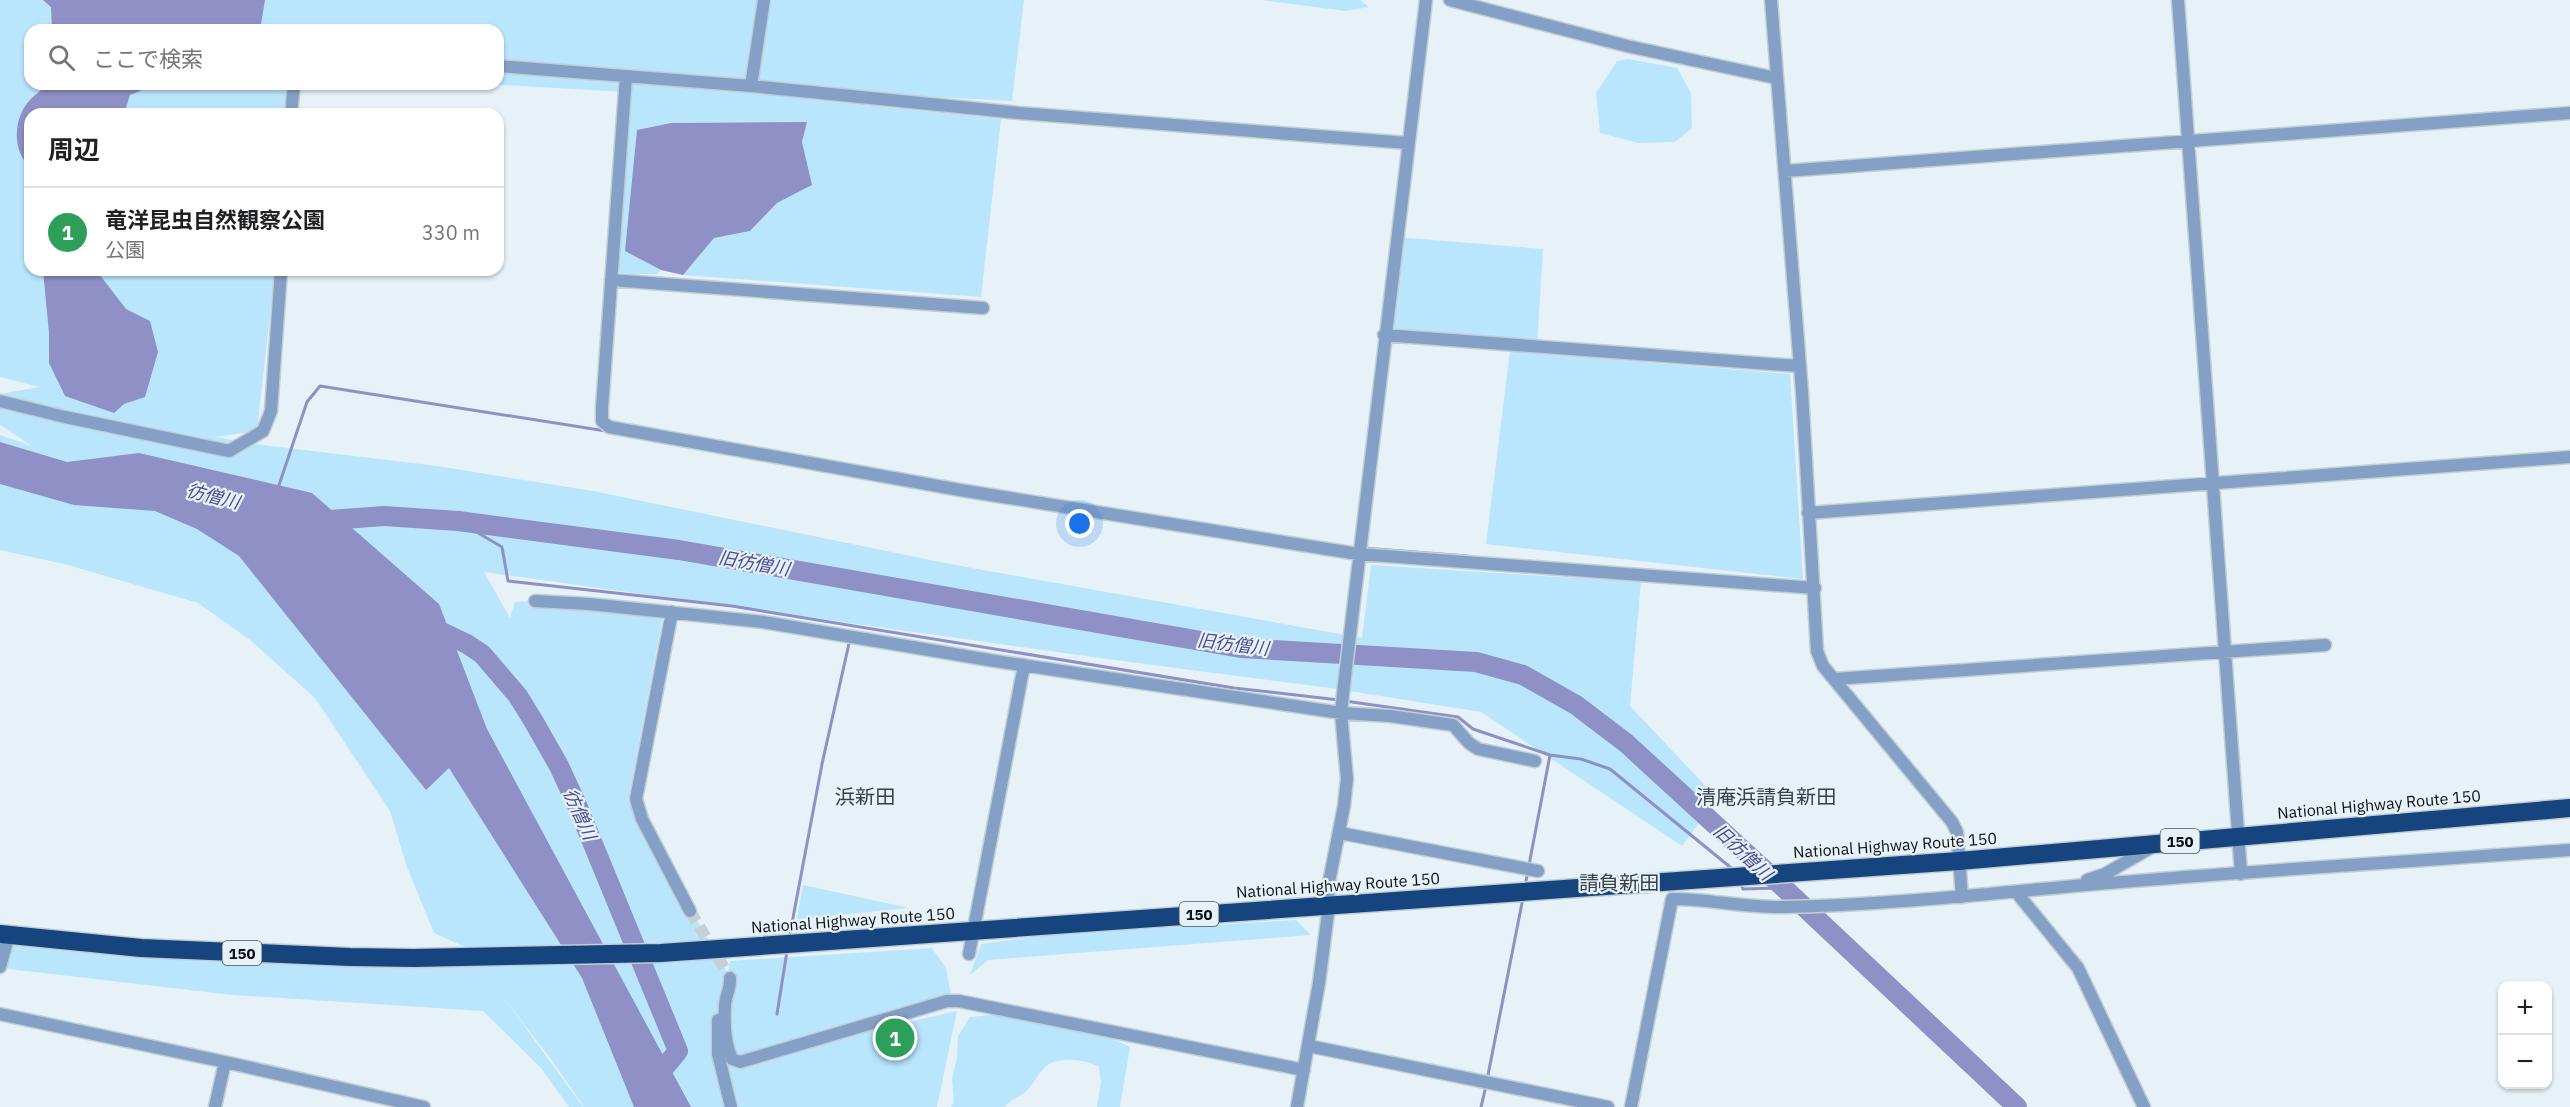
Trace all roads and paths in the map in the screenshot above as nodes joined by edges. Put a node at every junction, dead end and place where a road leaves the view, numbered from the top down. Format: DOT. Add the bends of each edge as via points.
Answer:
graph roads {
  1 [pos="764,0"];
  2 [pos="1426,0"];
  3 [pos="1450,0"];
  4 [pos="1772,0"];
  5 [pos="2178,0"];
  6 [pos="504,66"];
  7 [pos="626,76"];
  8 [pos="1776,78"];
  9 [pos="751,86"];
  10 [pos="293,90"];
  11 [pos="292,108"];
  12 [pos="2570,113"];
  13 [pos="2188,141"];
  14 [pos="1408,143"];
  15 [pos="1785,171"];
  16 [pos="281,276"];
  17 [pos="611,280"];
  18 [pos="983,308"];
  19 [pos="1384,335"];
  20 [pos="1798,366"];
  21 [pos="0,401"];
  22 [pos="2570,457"];
  23 [pos="2214,481"];
  24 [pos="1808,513"];
  25 [pos="1358,554"];
  26 [pos="1815,588"];
  27 [pos="535,601"];
  28 [pos="672,612"];
  29 [pos="2325,645"];
  30 [pos="2225,651"];
  31 [pos="1024,665"];
  32 [pos="1834,679"];
  33 [pos="1341,713"];
  34 [pos="1535,761"];
  35 [pos="2570,808"];
  36 [pos="1340,833"];
  37 [pos="2238,836"];
  38 [pos="2161,842"];
  39 [pos="2570,850"];
  40 [pos="1959,861"];
  41 [pos="1538,871"];
  42 [pos="2241,873"];
  43 [pos="2060,888"];
  44 [pos="2017,893"];
  45 [pos="1962,897"];
  46 [pos="1329,904"];
  47 [pos="690,911"];
  48 [pos="974,931"];
  49 [pos="4,935"];
  50 [pos="969,954"];
  51 [pos="0,967"];
  52 [pos="0,1014"];
  53 [pos="1309,1046"];
  54 [pos="225,1062"];
  55 [pos="1304,1070"];
  56 [pos="215,1107"];
  57 [pos="424,1107"];
  58 [pos="731,1107"];
  59 [pos="1297,1107"];
  60 [pos="1608,1107"];
  61 [pos="1631,1107"];
  62 [pos="2144,1107"];
  1 -- 9 [label="street"];
  2 -- 14 [label="street"];
  3 -- 8 [label="street" via="1627,46"];
  4 -- 8 [label="street"];
  5 -- 13 [label="street"];
  6 -- 7 [label="street"];
  7 -- 9 [label="street"];
  7 -- 17 [label="street"];
  8 -- 15 [label="street"];
  9 -- 14 [label="street" via="1019,113"];
  10 -- 11 [label="street"];
  12 -- 13 [label="street"];
  13 -- 15 [label="street"];
  13 -- 23 [label="street"];
  14 -- 19 [label="street"];
  15 -- 20 [label="street"];
  16 -- 21 [label="street" via="268,422 257,436 229,451"];
  17 -- 18 [label="street"];
  17 -- 25 [label="street" via="602,408 602,421 609,427 960,490"];
  19 -- 20 [label="street"];
  19 -- 25 [label="street"];
  20 -- 24 [label="street"];
  22 -- 23 [label="street"];
  23 -- 24 [label="street"];
  23 -- 30 [label="street"];
  24 -- 26 [label="street"];
  25 -- 26 [label="street"];
  25 -- 33 [label="street"];
  26 -- 32 [label="street" via="1817,651"];
  27 -- 28 [label="street"];
  28 -- 31 [label="street" via="764,622"];
  28 -- 47 [label="street" via="636,799 642,819"];
  29 -- 30 [label="street"];
  30 -- 32 [label="street"];
  30 -- 37 [label="street"];
  31 -- 33 [label="street"];
  31 -- 48 [label="street"];
  32 -- 40 [label="street" via="1952,822 1957,832"];
  33 -- 34 [label="street" via="1453,725 1478,748"];
  33 -- 36 [label="street" via="1347,779"];
  35 -- 37 [label="highway, National Highway Route 150 / 150"];
  36 -- 41 [label="street"];
  36 -- 46 [label="street" via="1328,887"];
  37 -- 38 [label="highway, National Highway Route 150 / 150"];
  37 -- 42 [label="street"];
  38 -- 40 [label="highway, National Highway Route 150 / 150"];
  38 -- 43 [label="street" via="2105,874"];
  39 -- 42 [label="street"];
  40 -- 45 [label="street"];
  40 -- 46 [label="highway, National Highway Route 150 / 150"];
  42 -- 43 [label="street"];
  43 -- 44 [label="street"];
  44 -- 45 [label="street"];
  44 -- 62 [label="street" via="2078,968"];
  45 -- 61 [label="street" via="1754,908 1672,900"];
  46 -- 48 [label="highway, National Highway Route 150 / 150"];
  46 -- 53 [label="street"];
  48 -- 49 [label="highway, National Highway Route 150 / 150" via="661,953 403,958 119,946"];
  48 -- 50 [label="street"];
  49 -- 51 [label="street"];
  52 -- 54 [label="street"];
  53 -- 55 [label="street"];
  53 -- 60 [label="street"];
  54 -- 56 [label="street"];
  54 -- 57 [label="street"];
  55 -- 58 [label="street" via="959,1001 947,1001 740,1062 732,1059 727,1042 725,1004 730,985 717,1000 718,1054"];
  55 -- 59 [label="street"];
}
